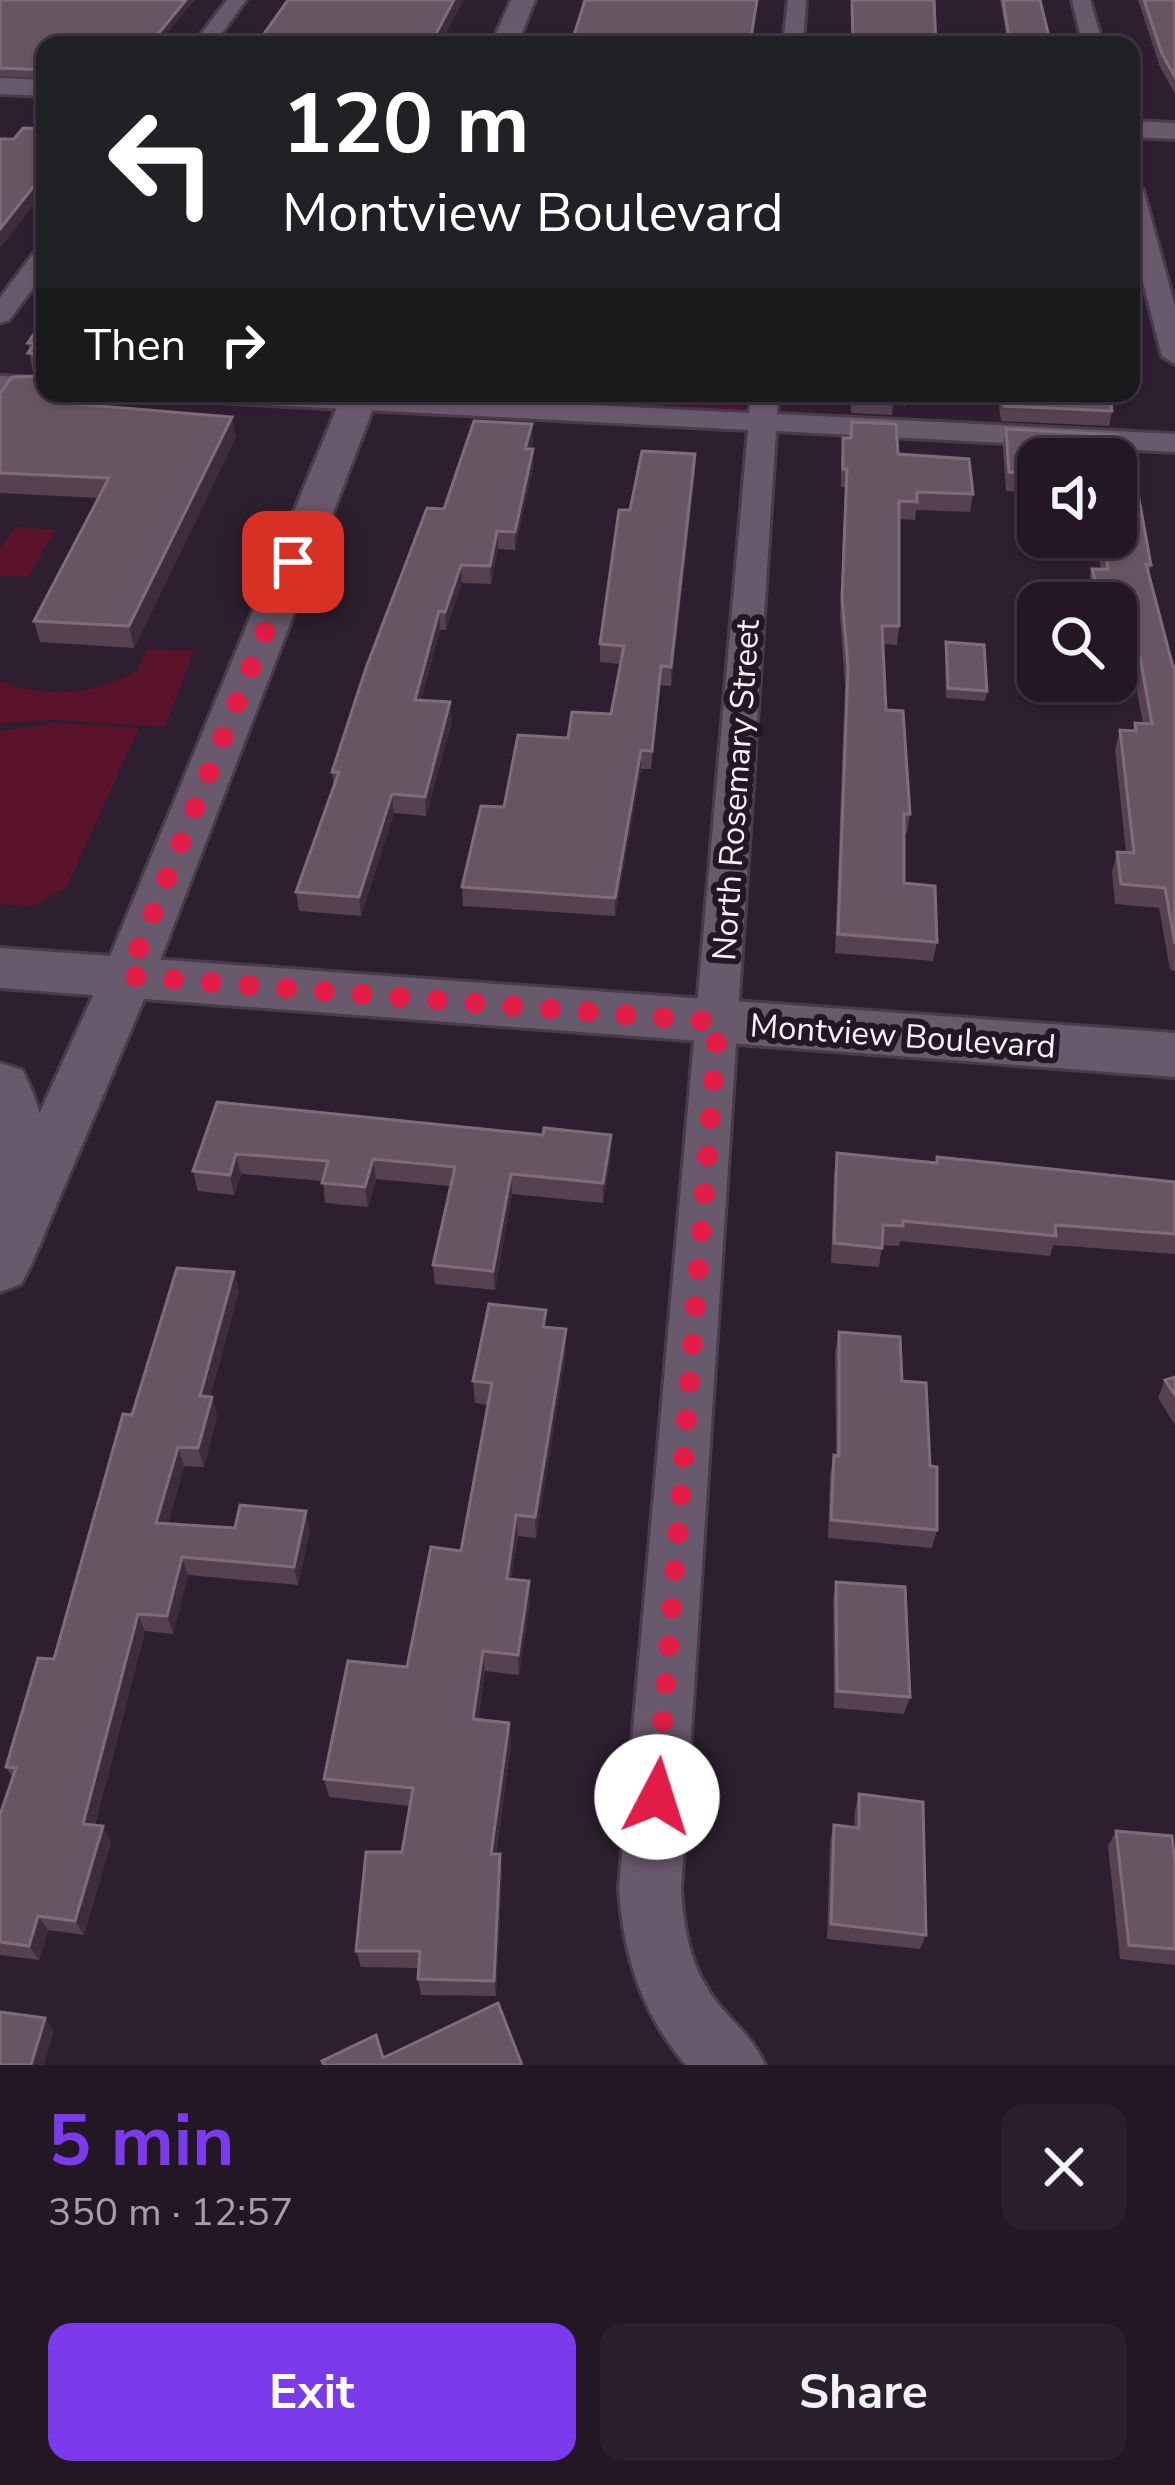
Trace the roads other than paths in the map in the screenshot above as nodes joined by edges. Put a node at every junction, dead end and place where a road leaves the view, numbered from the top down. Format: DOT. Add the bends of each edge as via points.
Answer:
graph roads {
  1 [pos="237,0"];
  2 [pos="523,0"];
  3 [pos="797,0"];
  4 [pos="1082,0"];
  5 [pos="210,36"];
  6 [pos="508,36"];
  7 [pos="795,36"];
  8 [pos="1091,36"];
  9 [pos="0,86"];
  10 [pos="36,88"];
  11 [pos="1140,129"];
  12 [pos="1175,131"];
  13 [pos="1140,223"];
  14 [pos="36,267"];
  15 [pos="0,315"];
  16 [pos="1175,356"];
  17 [pos="0,384"];
  18 [pos="36,386"];
  19 [pos="357,402"];
  20 [pos="562,402"];
  21 [pos="764,407"];
  22 [pos="1175,442"];
  23 [pos="0,968"];
  24 [pos="128,976"];
  25 [pos="718,1022"];
  26 [pos="1175,1055"];
  27 [pos="0,1086"];
  28 [pos="8,1249"];
  29 [pos="716,2051"];
  1 -- 5 [label="street"];
  2 -- 6 [label="street"];
  3 -- 7 [label="street"];
  4 -- 8 [label="street"];
  9 -- 10 [label="street"];
  11 -- 12 [label="street"];
  13 -- 16 [label="street"];
  14 -- 15 [label="street"];
  17 -- 18 [label="street"];
  19 -- 24 [label="street"];
  20 -- 21 [label="street"];
  21 -- 22 [label="street"];
  21 -- 25 [label="street, North Rosemary Street"];
  23 -- 24 [label="main road, Montview Boulevard"];
  24 -- 25 [label="main road, Montview Boulevard"];
  24 -- 28 [label="street"];
  25 -- 26 [label="main road, Montview Boulevard"];
  25 -- 29 [label="street, North Rosemary Street" via="650,1888 651,1940 662,1972"];
  27 -- 28 [label="main road" via="16,1159"];
}
